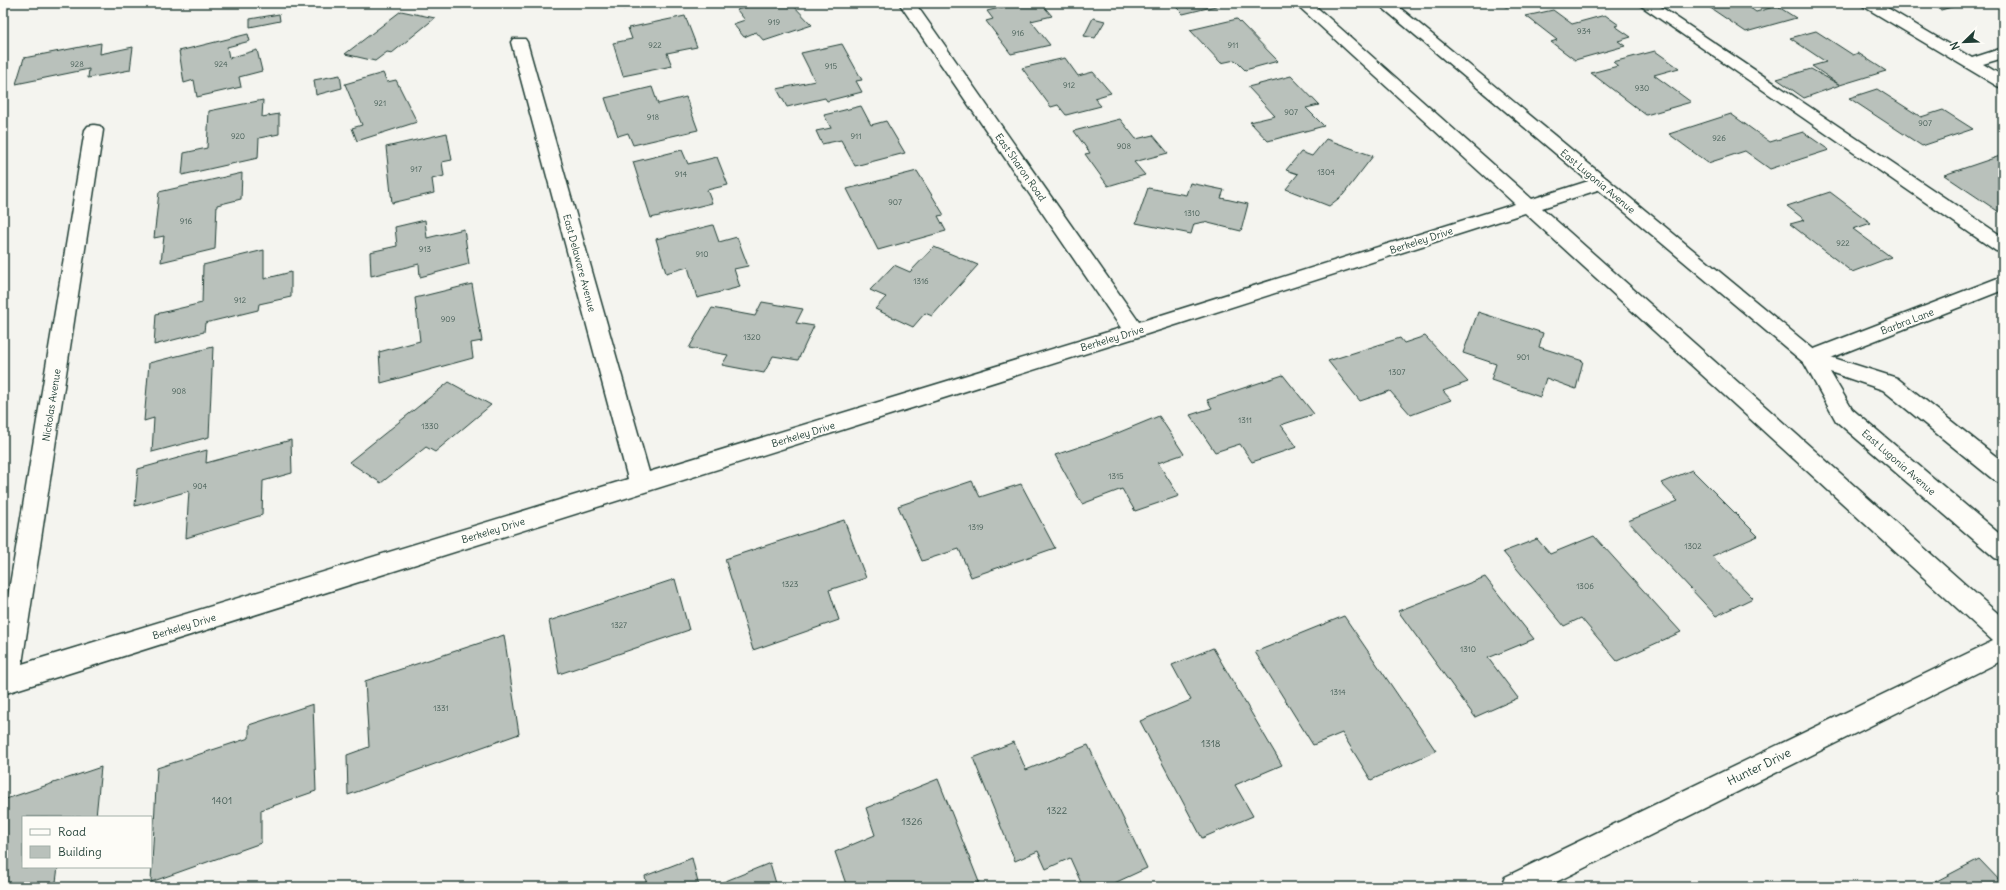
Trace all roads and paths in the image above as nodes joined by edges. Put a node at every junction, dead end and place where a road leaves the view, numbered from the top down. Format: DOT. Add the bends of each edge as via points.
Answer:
graph roads {
  1 [pos="907,3"];
  2 [pos="1303,3"];
  3 [pos="1385,3"];
  4 [pos="1645,3"];
  5 [pos="1868,3"];
  6 [pos="519,42"];
  7 [pos="2003,53"];
  8 [pos="1971,63"];
  9 [pos="2003,83"];
  10 [pos="94,130"];
  11 [pos="1602,183"];
  12 [pos="1529,206"];
  13 [pos="2003,246"];
  14 [pos="2003,283"];
  15 [pos="1134,331"];
  16 [pos="1811,358"];
  17 [pos="2003,475"];
  18 [pos="641,484"];
  19 [pos="2003,551"];
  20 [pos="2003,634"];
  21 [pos="2003,648"];
  22 [pos="5,681"];
  23 [pos="1515,887"];
  1 -- 15 [label="street, East Sharon Road"];
  2 -- 12 [label="street"];
  3 -- 11 [label="street, East Lugonia Avenue"];
  4 -- 13 [label="street"];
  5 -- 8 [label="street"];
  6 -- 18 [label="street, East Delaware Avenue"];
  7 -- 8 [label="street"];
  8 -- 9 [label="street"];
  10 -- 22 [label="street, Nickolas Avenue"];
  11 -- 12 [label="street, Berkeley Drive"];
  11 -- 16 [label="street, East Lugonia Avenue"];
  12 -- 15 [label="street, Berkeley Drive"];
  12 -- 20 [label="street"];
  14 -- 16 [label="street, Barbra Lane"];
  15 -- 18 [label="street, Berkeley Drive"];
  16 -- 17 [label="street, East Lugonia Avenue" via="1890,384"];
  16 -- 19 [label="street, East Lugonia Avenue" via="1844,415"];
  18 -- 22 [label="street, Berkeley Drive"];
  21 -- 23 [label="street, Hunter Drive"];
}
